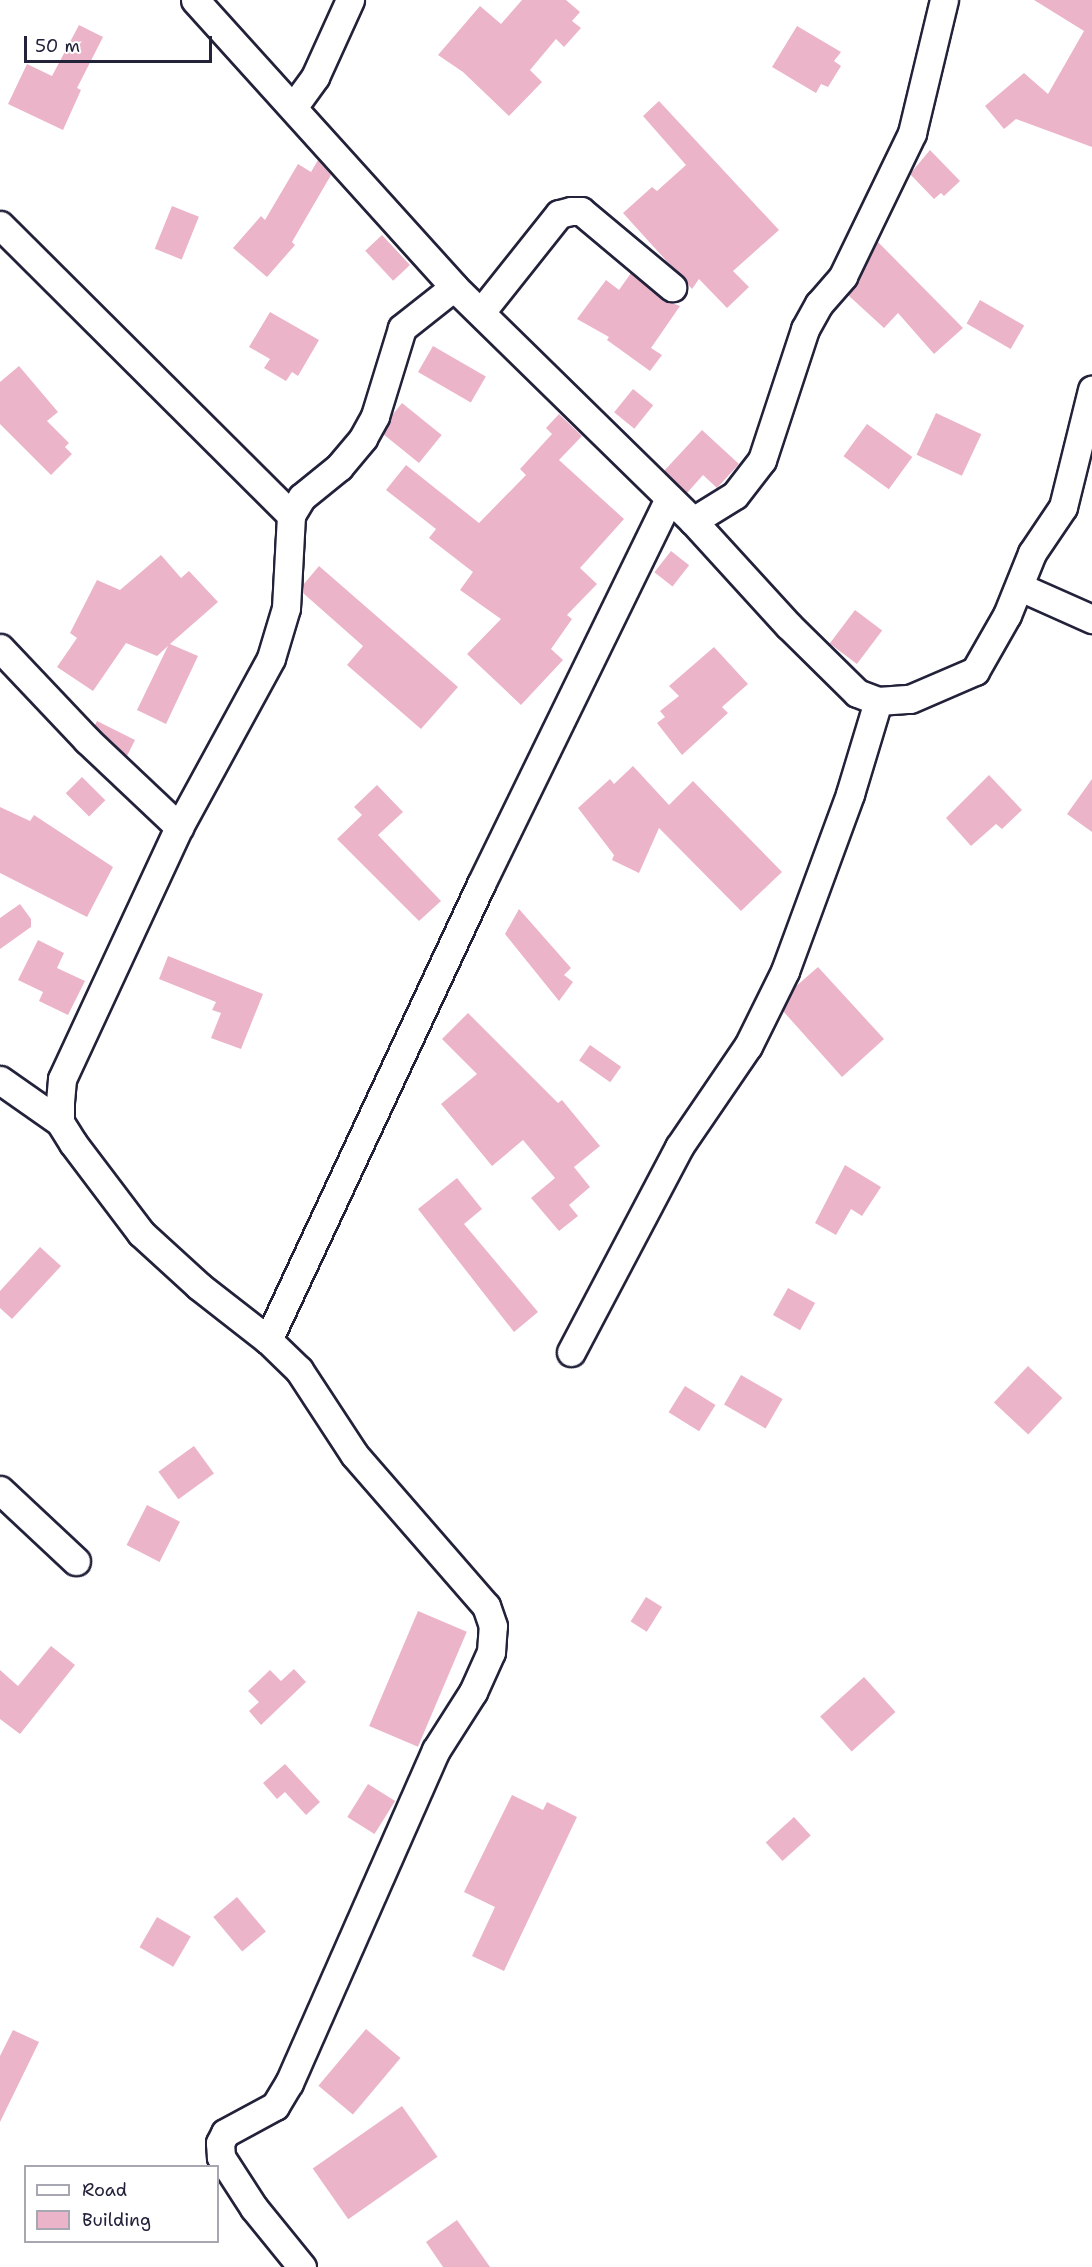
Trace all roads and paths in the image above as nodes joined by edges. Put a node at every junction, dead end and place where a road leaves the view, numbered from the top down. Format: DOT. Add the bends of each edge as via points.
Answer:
graph roads {
  1 [pos="195,0"];
  2 [pos="350,0"];
  3 [pos="944,0"];
  4 [pos="294,106"];
  5 [pos="0,225"];
  6 [pos="454,287"];
  7 [pos="672,287"];
  8 [pos="481,312"];
  9 [pos="1092,390"];
  10 [pos="669,498"];
  11 [pos="291,515"];
  12 [pos="693,521"];
  13 [pos="1020,587"];
  14 [pos="1092,619"];
  15 [pos="0,648"];
  16 [pos="878,700"];
  17 [pos="179,827"];
  18 [pos="0,1080"];
  19 [pos="60,1122"];
  20 [pos="268,1340"];
  21 [pos="571,1352"];
  22 [pos="0,1491"];
  23 [pos="76,1561"];
  24 [pos="302,2267"];
  1 -- 4 [label="street" via="262,78"];
  2 -- 4 [label="street" via="315,77"];
  3 -- 12 [label="street" via="912,132 843,276 819,304 805,329 762,460 735,495"];
  4 -- 6 [label="street"];
  5 -- 11 [label="street"];
  6 -- 8 [label="street"];
  6 -- 11 [label="street" via="402,328 375,416 363,438 339,467 302,497"];
  7 -- 8 [label="street" via="581,211 572,211 560,214"];
  8 -- 10 [label="street"];
  9 -- 13 [label="street" via="1063,507 1032,553"];
  10 -- 12 [label="street"];
  10 -- 20 [label="street" via="481,884"];
  11 -- 17 [label="street" via="286,608 271,658"];
  12 -- 16 [label="street" via="857,693"];
  13 -- 14 [label="street"];
  13 -- 16 [label="street" via="975,671 910,699"];
  15 -- 17 [label="street" via="87,740"];
  16 -- 21 [label="street" via="850,794 785,971 748,1046 678,1148"];
  17 -- 19 [label="street" via="62,1079"];
  18 -- 19 [label="street"];
  19 -- 20 [label="street" via="141,1233 199,1286"];
  20 -- 24 [label="street" via="299,1370 354,1454 486,1606 493,1626 486,1662 473,1692 436,1750 289,2083 275,2106 225,2133 220,2143 221,2157 254,2208"];
  22 -- 23 [label="street"];
}
